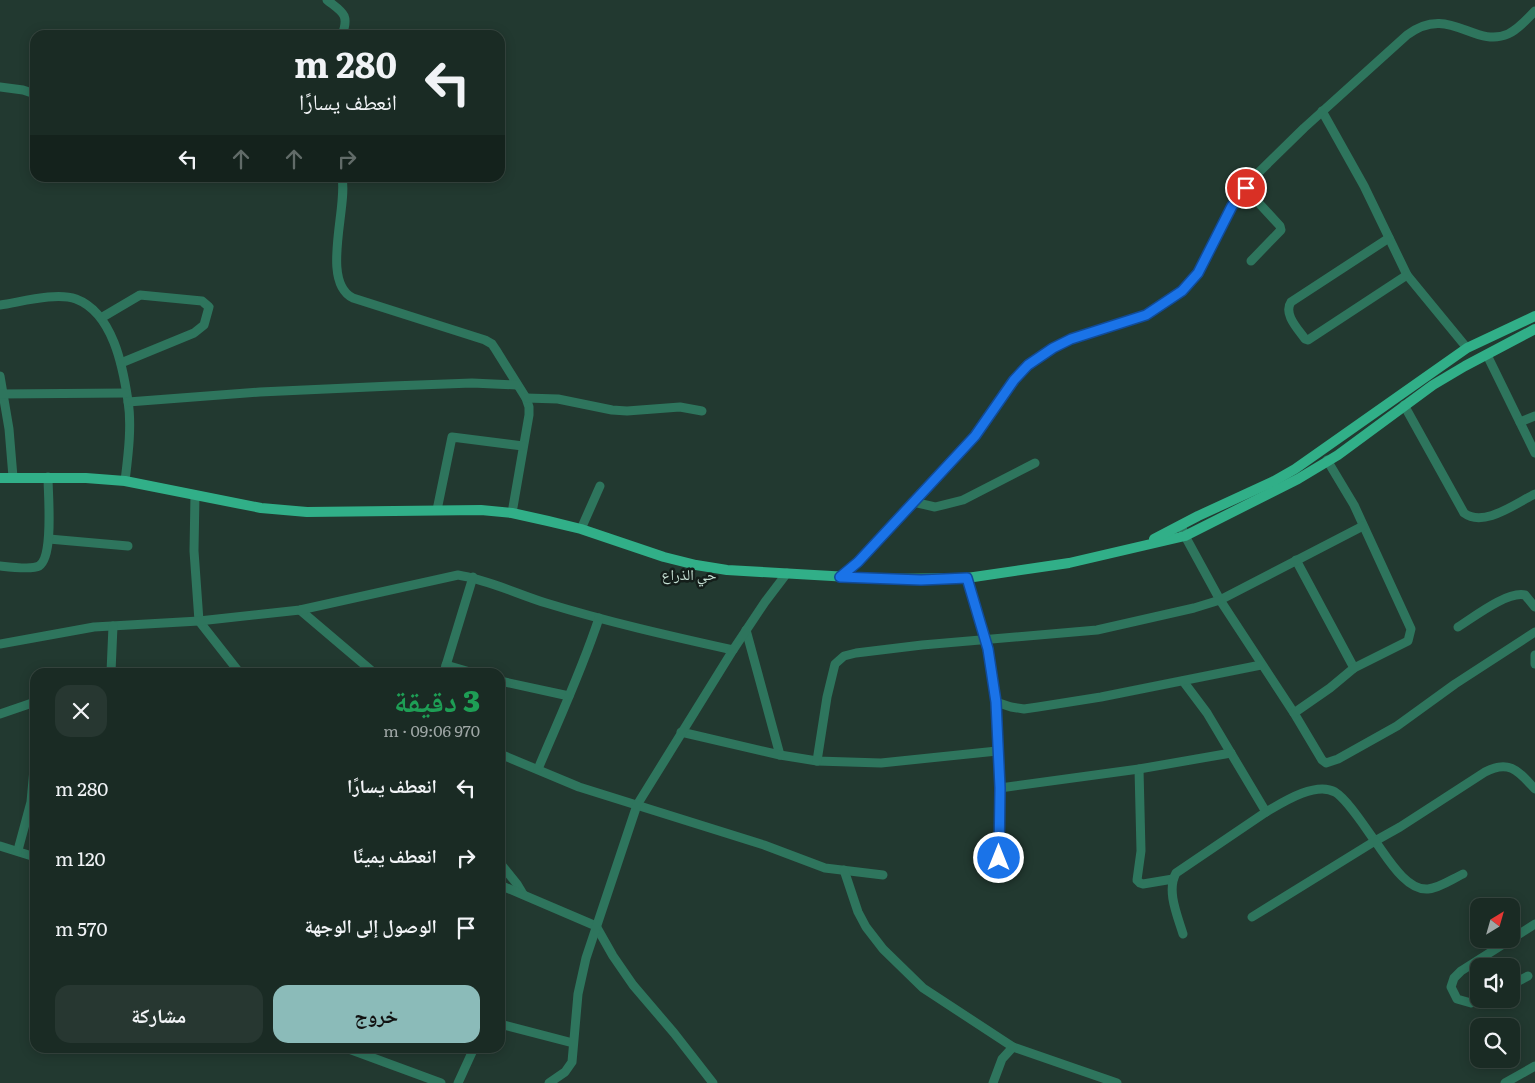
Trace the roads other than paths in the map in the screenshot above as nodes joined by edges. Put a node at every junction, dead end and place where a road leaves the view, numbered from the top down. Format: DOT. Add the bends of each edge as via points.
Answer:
graph roads {
  1 [pos="327,0"];
  2 [pos="1535,11"];
  3 [pos="344,30"];
  4 [pos="0,87"];
  5 [pos="30,92"];
  6 [pos="1322,112"];
  7 [pos="343,182"];
  8 [pos="1246,188"];
  9 [pos="1389,238"];
  10 [pos="1251,261"];
  11 [pos="1407,275"];
  12 [pos="0,305"];
  13 [pos="1535,316"];
  14 [pos="101,318"];
  15 [pos="1535,329"];
  16 [pos="1467,348"];
  17 [pos="1487,355"];
  18 [pos="121,363"];
  19 [pos="0,376"];
  20 [pos="517,385"];
  21 [pos="1,393"];
  22 [pos="127,397"];
  23 [pos="526,398"];
  24 [pos="1404,405"];
  25 [pos="702,411"];
  26 [pos="1535,416"];
  27 [pos="1520,422"];
  28 [pos="524,446"];
  29 [pos="1535,453"];
  30 [pos="1327,460"];
  31 [pos="1035,463"];
  32 [pos="13,477"];
  33 [pos="48,477"];
  34 [pos="0,478"];
  35 [pos="125,481"];
  36 [pos="600,486"];
  37 [pos="1535,494"];
  38 [pos="195,495"];
  39 [pos="913,502"];
  40 [pos="437,510"];
  41 [pos="512,513"];
  42 [pos="1181,525"];
  43 [pos="1363,526"];
  44 [pos="580,529"];
  45 [pos="1185,536"];
  46 [pos="49,540"];
  47 [pos="1145,545"];
  48 [pos="128,546"];
  49 [pos="1296,560"];
  50 [pos="0,566"];
  51 [pos="788,573"];
  52 [pos="473,577"];
  53 [pos="840,577"];
  54 [pos="967,578"];
  55 [pos="1220,600"];
  56 [pos="1535,606"];
  57 [pos="300,610"];
  58 [pos="599,618"];
  59 [pos="199,620"];
  60 [pos="113,626"];
  61 [pos="1458,627"];
  62 [pos="746,630"];
  63 [pos="1535,632"];
  64 [pos="985,638"];
  65 [pos="0,644"];
  66 [pos="733,650"];
  67 [pos="1535,655"];
  68 [pos="1535,664"];
  69 [pos="1262,665"];
  70 [pos="111,668"];
  71 [pos="236,668"];
  72 [pos="368,668"];
  73 [pos="445,668"];
  74 [pos="1354,668"];
  75 [pos="1183,681"];
  76 [pos="505,683"];
  77 [pos="568,696"];
  78 [pos="996,702"];
  79 [pos="30,704"];
  80 [pos="0,714"];
  81 [pos="1294,714"];
  82 [pos="681,732"];
  83 [pos="997,751"];
  84 [pos="1232,753"];
  85 [pos="780,755"];
  86 [pos="505,756"];
  87 [pos="817,761"];
  88 [pos="538,769"];
  89 [pos="1139,769"];
  90 [pos="1000,788"];
  91 [pos="1535,789"];
  92 [pos="30,802"];
  93 [pos="637,806"];
  94 [pos="1266,812"];
  95 [pos="1375,842"];
  96 [pos="0,846"];
  97 [pos="18,850"];
  98 [pos="30,854"];
  99 [pos="999,858"];
  100 [pos="505,869"];
  101 [pos="844,870"];
  102 [pos="1463,874"];
  103 [pos="884,875"];
  104 [pos="1172,879"];
  105 [pos="505,887"];
  106 [pos="522,894"];
  107 [pos="1252,917"];
  108 [pos="1535,924"];
  109 [pos="596,926"];
  110 [pos="1183,934"];
  111 [pos="1481,958"];
  112 [pos="1470,965"];
  113 [pos="1528,976"];
  114 [pos="1520,980"];
  115 [pos="1470,1003"];
  116 [pos="505,1025"];
  117 [pos="572,1043"];
  118 [pos="1013,1047"];
  119 [pos="360,1053"];
  120 [pos="472,1053"];
  121 [pos="1535,1066"];
  122 [pos="442,1083"];
  123 [pos="458,1083"];
  124 [pos="549,1083"];
  125 [pos="713,1083"];
  126 [pos="993,1083"];
  127 [pos="1117,1083"];
  128 [pos="1505,1083"];
  1 -- 3 [label="street" via="345,17"];
  2 -- 6 [label="street" via="1516,29 1501,36 1484,35 1444,23 1414,29"];
  4 -- 5 [label="street"];
  6 -- 8 [label="street" via="1267,163"];
  6 -- 9 [label="street"];
  7 -- 20 [label="street" via="336,261 344,292 353,298 486,340 492,344"];
  8 -- 10 [label="street" via="1281,230"];
  8 -- 39 [label="street" via="1232,206 1198,273 1182,291 1146,315 1071,339 1028,365 975,436"];
  9 -- 11 [label="street"];
  9 -- 11 [label="street" via="1290,302 1288,311 1308,340"];
  11 -- 16 [label="street"];
  12 -- 14 [label="street" via="54,297 69,298 82,302"];
  13 -- 16 [label="main road"];
  14 -- 18 [label="street"];
  14 -- 18 [label="street" via="140,294 202,301 209,307 204,325 194,333"];
  15 -- 17 [label="main road"];
  16 -- 42 [label="main road" via="1295,470"];
  17 -- 24 [label="main road"];
  17 -- 27 [label="street"];
  18 -- 22 [label="street"];
  19 -- 21 [label="street"];
  20 -- 22 [label="street" via="472,383"];
  20 -- 23 [label="street"];
  21 -- 22 [label="street"];
  21 -- 32 [label="street" via="9,429"];
  22 -- 35 [label="street"];
  23 -- 25 [label="street" via="558,399 612,410 680,407"];
  23 -- 28 [label="street" via="529,415"];
  24 -- 30 [label="main road"];
  24 -- 37 [label="street" via="1464,513 1483,518"];
  26 -- 27 [label="street"];
  27 -- 29 [label="street"];
  28 -- 40 [label="street" via="452,437"];
  28 -- 41 [label="street"];
  30 -- 43 [label="street"];
  30 -- 45 [label="main road" via="1298,479"];
  31 -- 39 [label="street" via="963,500 935,507"];
  32 -- 33 [label="main road"];
  32 -- 34 [label="main road"];
  33 -- 35 [label="main road"];
  33 -- 46 [label="street"];
  35 -- 38 [label="main road"];
  36 -- 44 [label="street"];
  38 -- 40 [label="main road" via="261,508 307,512"];
  38 -- 59 [label="street" via="194,550"];
  39 -- 53 [label="street"];
  40 -- 41 [label="main road"];
  41 -- 44 [label="main road"];
  42 -- 45 [label="street"];
  42 -- 47 [label="main road"];
  43 -- 49 [label="street"];
  43 -- 74 [label="street" via="1411,630 1408,641 1401,646"];
  44 -- 51 [label="main road" via="696,565 753,573"];
  45 -- 47 [label="main road"];
  45 -- 55 [label="street"];
  46 -- 48 [label="street"];
  46 -- 50 [label="street" via="46,557 38,567"];
  47 -- 54 [label="main road" via="1069,563"];
  49 -- 55 [label="street"];
  49 -- 74 [label="street"];
  51 -- 53 [label="main road"];
  51 -- 62 [label="street"];
  52 -- 57 [label="street" via="441,578"];
  52 -- 58 [label="street"];
  52 -- 73 [label="street"];
  53 -- 54 [label="main road"];
  54 -- 64 [label="street"];
  55 -- 64 [label="street" via="1097,630"];
  55 -- 69 [label="street"];
  56 -- 61 [label="street" via="1525,596 1516,595"];
  57 -- 59 [label="street"];
  57 -- 72 [label="street"];
  58 -- 66 [label="street"];
  58 -- 77 [label="street" via="582,668"];
  59 -- 60 [label="street"];
  59 -- 71 [label="street"];
  60 -- 65 [label="street"];
  60 -- 70 [label="street"];
  62 -- 66 [label="street"];
  62 -- 85 [label="street"];
  63 -- 81 [label="street" via="1397,726 1334,761 1326,763 1322,760"];
  64 -- 78 [label="street"];
  64 -- 87 [label="street" via="856,653 838,660 827,697"];
  66 -- 82 [label="street"];
  67 -- 68 [label="street"];
  69 -- 75 [label="street"];
  69 -- 81 [label="street"];
  74 -- 81 [label="street"];
  75 -- 78 [label="street" via="1031,708"];
  75 -- 84 [label="street"];
  76 -- 77 [label="street"];
  77 -- 88 [label="street"];
  78 -- 83 [label="street"];
  79 -- 80 [label="street"];
  82 -- 85 [label="street"];
  82 -- 93 [label="street"];
  83 -- 87 [label="street" via="881,763"];
  83 -- 90 [label="street"];
  84 -- 89 [label="street"];
  84 -- 94 [label="street"];
  85 -- 87 [label="street"];
  86 -- 88 [label="street"];
  88 -- 93 [label="street" via="579,787"];
  89 -- 90 [label="street"];
  89 -- 104 [label="street" via="1141,851 1137,880 1143,884"];
  90 -- 99 [label="street"];
  91 -- 95 [label="street" via="1516,770 1497,766"];
  92 -- 97 [label="street"];
  93 -- 101 [label="street" via="764,845 825,868"];
  93 -- 109 [label="street"];
  94 -- 95 [label="street" via="1310,790 1330,790 1340,796"];
  94 -- 104 [label="street" via="1188,863"];
  95 -- 102 [label="street" via="1396,870 1418,888 1437,887"];
  95 -- 107 [label="street"];
  96 -- 97 [label="street"];
  97 -- 98 [label="street"];
  100 -- 106 [label="street"];
  101 -- 103 [label="street"];
  101 -- 118 [label="street" via="858,912 883,949 923,988"];
  104 -- 110 [label="street"];
  105 -- 106 [label="street"];
  106 -- 109 [label="street"];
  108 -- 111 [label="street"];
  109 -- 117 [label="street" via="578,994"];
  109 -- 125 [label="street" via="633,986"];
  112 -- 115 [label="street" via="1454,978 1451,987 1457,999"];
  113 -- 114 [label="street"];
  116 -- 117 [label="street"];
  117 -- 124 [label="street" via="574,1052 570,1066"];
  118 -- 126 [label="street" via="1002,1059"];
  118 -- 127 [label="street"];
  119 -- 122 [label="street"];
  120 -- 123 [label="street"];
  121 -- 128 [label="street"];
}
